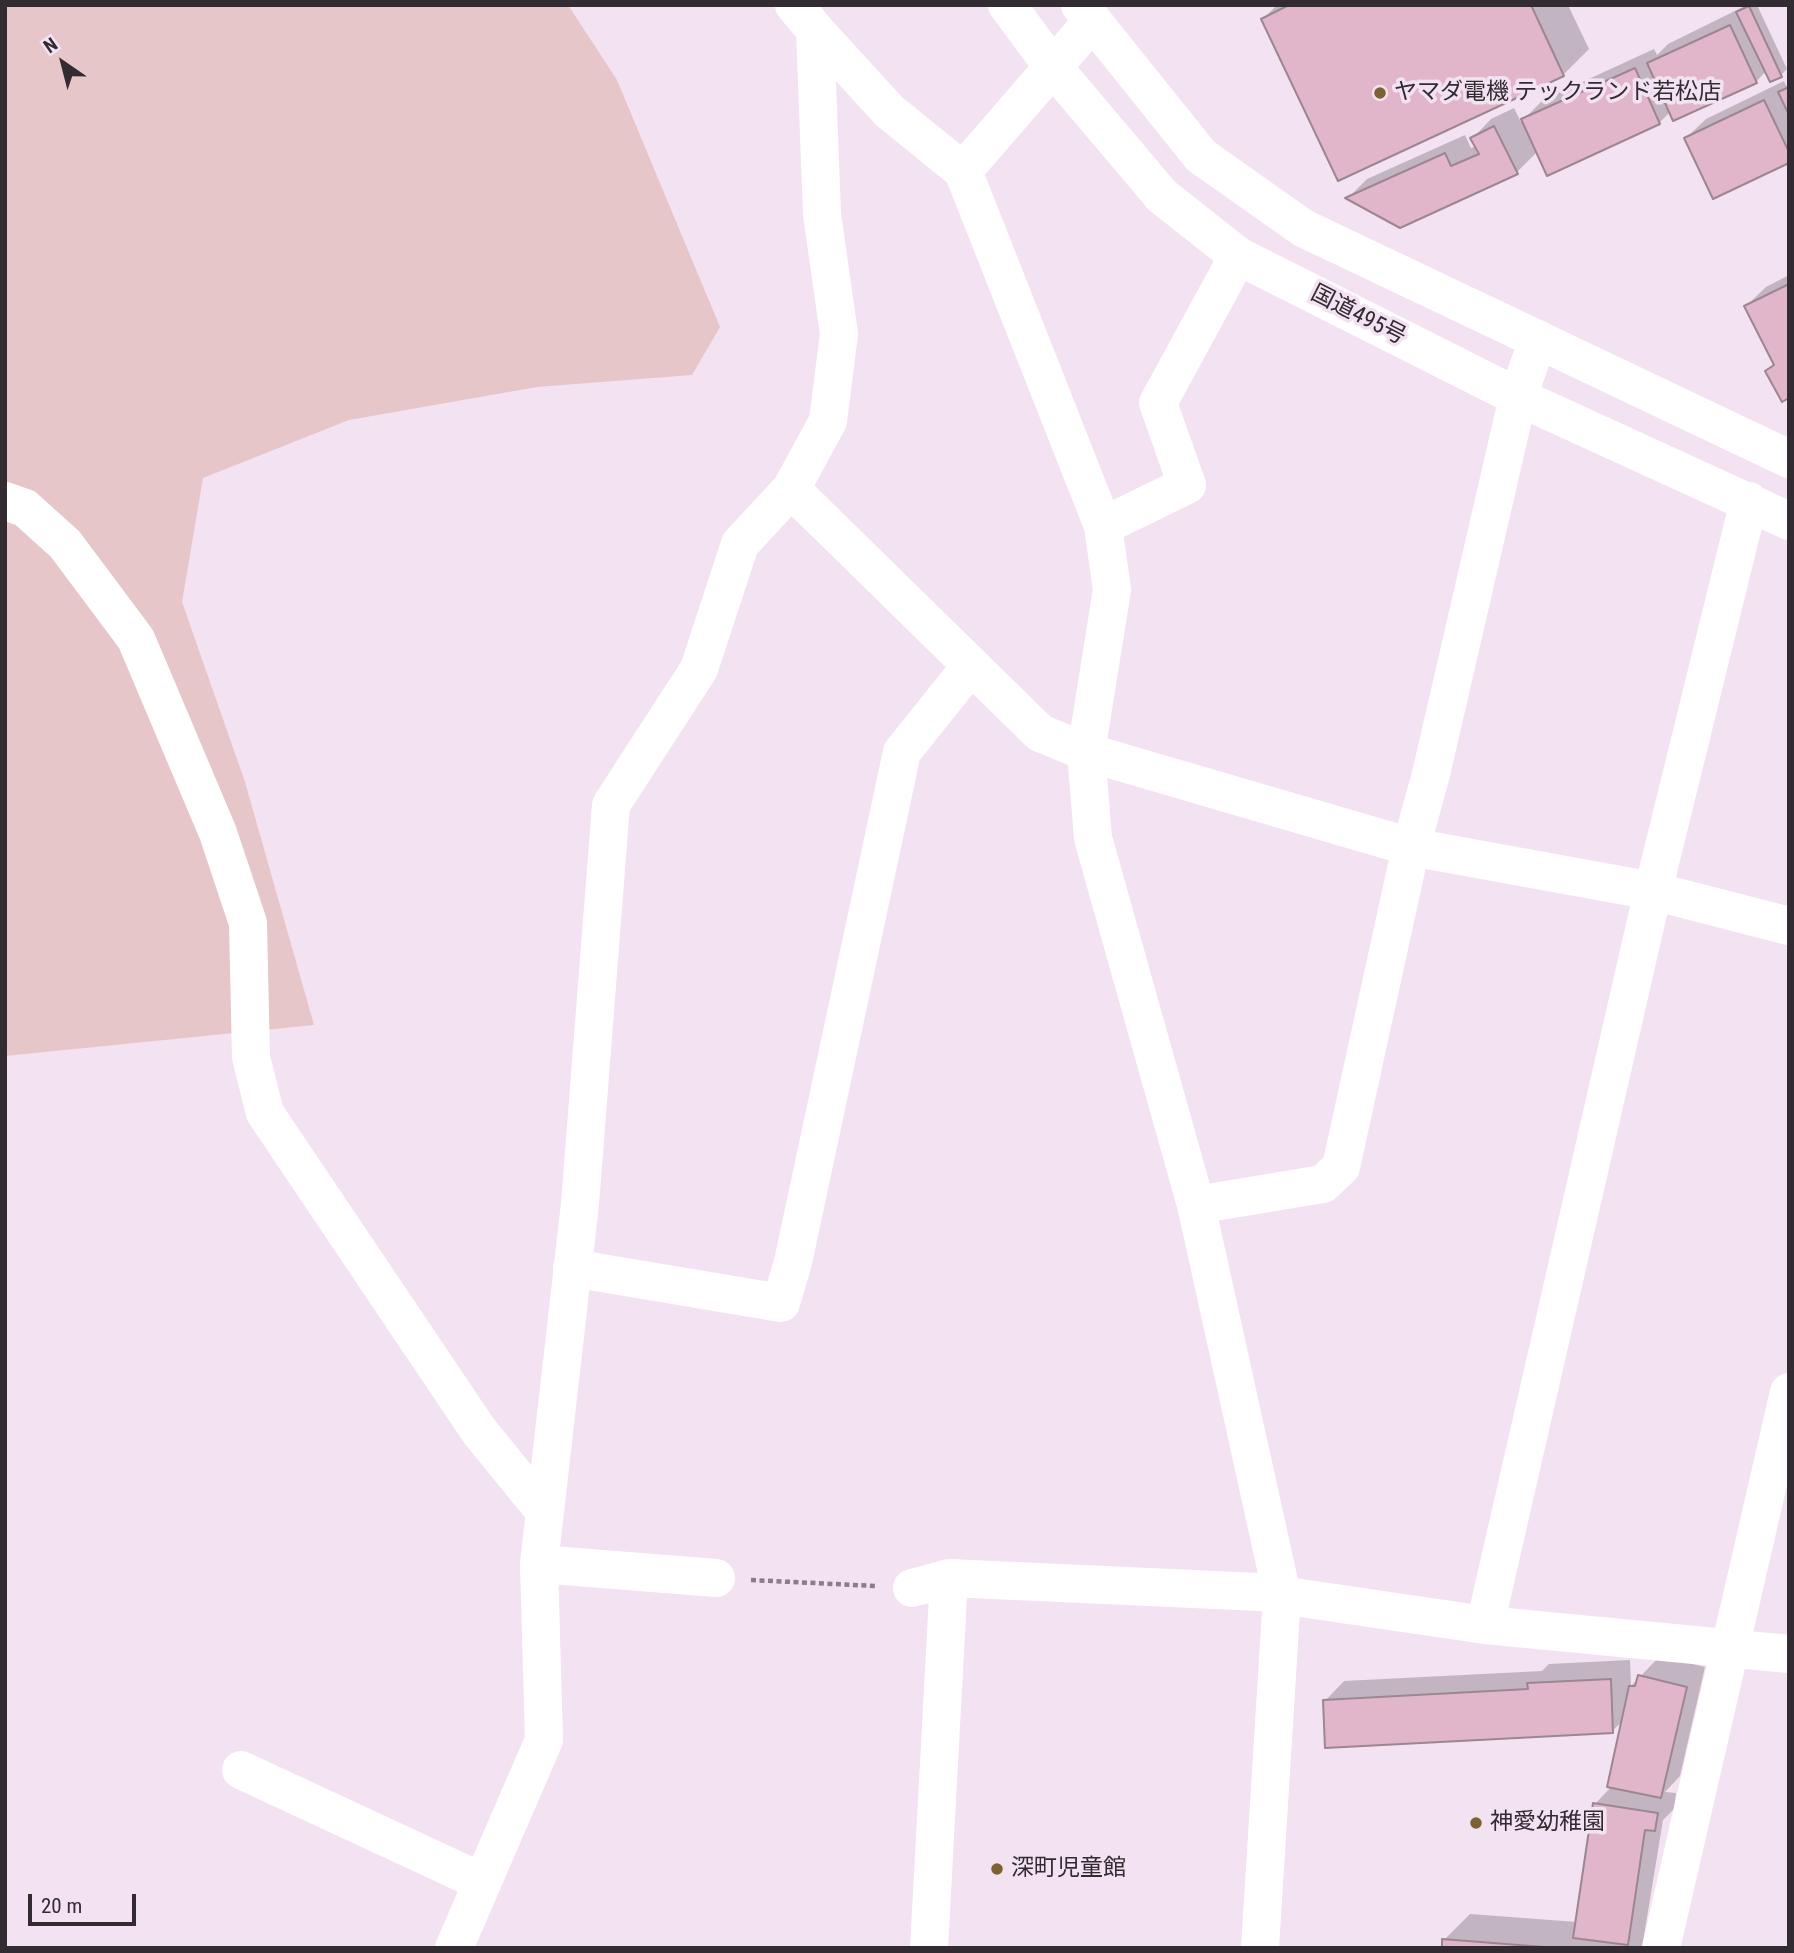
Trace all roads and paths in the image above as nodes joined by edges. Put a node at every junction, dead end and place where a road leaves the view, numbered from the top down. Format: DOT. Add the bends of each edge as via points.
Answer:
graph roads {
  1 [pos="1007,5"];
  2 [pos="1085,14"];
  3 [pos="804,18"];
  4 [pos="1053,67"];
  5 [pos="964,171"];
  6 [pos="1238,256"];
  7 [pos="1538,339"];
  8 [pos="1518,397"];
  9 [pos="1789,459"];
  10 [pos="791,489"];
  11 [pos="5,501"];
  12 [pos="1748,501"];
  13 [pos="1789,521"];
  14 [pos="1103,526"];
  15 [pos="970,667"];
  16 [pos="1086,752"];
  17 [pos="1411,847"];
  18 [pos="1653,891"];
  19 [pos="1789,926"];
  20 [pos="1196,1205"];
  21 [pos="572,1268"];
  22 [pos="1789,1392"];
  23 [pos="545,1512"];
  24 [pos="539,1564"];
  25 [pos="716,1578"];
  26 [pos="949,1578"];
  27 [pos="912,1588"];
  28 [pos="1282,1595"];
  29 [pos="1485,1625"];
  30 [pos="1729,1649"];
  31 [pos="1789,1654"];
  32 [pos="241,1770"];
  33 [pos="482,1882"];
  34 [pos="454,1948"];
  35 [pos="929,1948"];
  36 [pos="1260,1948"];
  37 [pos="1661,1948"];
  1 -- 4 [label="main road, 国道495号"];
  2 -- 4 [label="main road"];
  2 -- 7 [label="main road" via="1201,156 1223,172 1303,228"];
  3 -- 5 [label="main road" via="889,111"];
  3 -- 10 [label="main road" via="822,215 839,334 828,421"];
  4 -- 5 [label="main road"];
  4 -- 6 [label="main road, 国道495号" via="1162,196"];
  5 -- 14 [label="main road"];
  6 -- 8 [label="main road, 国道495号"];
  6 -- 14 [label="main road" via="1158,403 1187,485"];
  7 -- 8 [label="main road"];
  7 -- 9 [label="main road"];
  8 -- 12 [label="main road, 国道495号"];
  8 -- 17 [label="main road"];
  10 -- 15 [label="main road"];
  10 -- 21 [label="main road" via="740,544 699,669 611,805"];
  11 -- 23 [label="main road" via="25,508 65,544 141,651 218,833 248,923 251,1057 265,1113 479,1431"];
  12 -- 13 [label="main road, 国道495号"];
  12 -- 18 [label="main road"];
  14 -- 16 [label="main road" via="1112,590"];
  15 -- 16 [label="main road" via="1040,733"];
  15 -- 21 [label="main road" via="902,752 781,1303"];
  16 -- 17 [label="main road"];
  16 -- 20 [label="main road" via="1093,838"];
  17 -- 18 [label="main road"];
  17 -- 20 [label="main road" via="1341,1167 1323,1184"];
  18 -- 19 [label="main road"];
  18 -- 29 [label="main road"];
  20 -- 28 [label="main road"];
  21 -- 23 [label="main road"];
  22 -- 30 [label="main road"];
  23 -- 24 [label="main road"];
  24 -- 25 [label="main road"];
  24 -- 33 [label="main road" via="544,1740"];
  25 -- 27 [label="path"];
  26 -- 27 [label="main road"];
  26 -- 28 [label="main road"];
  26 -- 35 [label="main road"];
  28 -- 29 [label="main road"];
  28 -- 36 [label="main road"];
  29 -- 30 [label="main road"];
  30 -- 31 [label="main road"];
  30 -- 37 [label="main road"];
  32 -- 33 [label="main road"];
  33 -- 34 [label="main road"];
}
